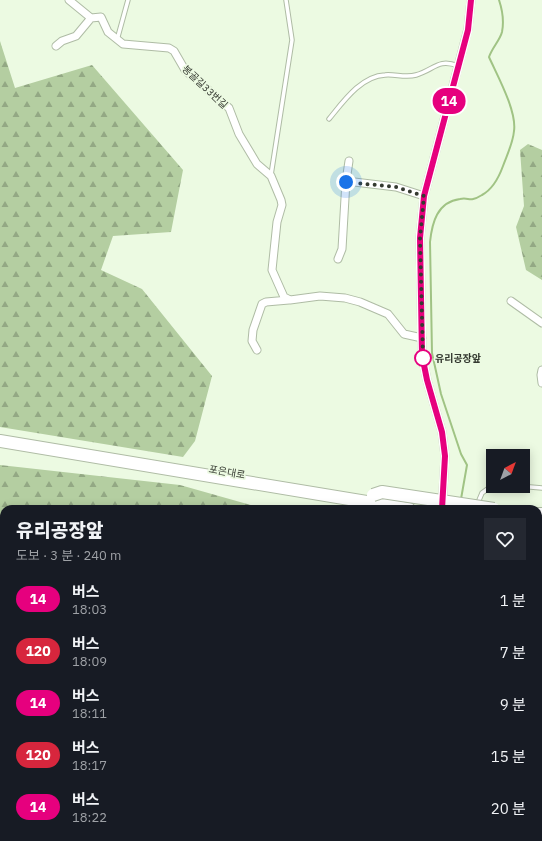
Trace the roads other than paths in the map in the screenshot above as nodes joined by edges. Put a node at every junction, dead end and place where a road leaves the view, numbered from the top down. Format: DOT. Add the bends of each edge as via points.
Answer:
graph roads {
  1 [pos="68,0"];
  2 [pos="128,0"];
  3 [pos="286,0"];
  4 [pos="471,0"];
  5 [pos="91,18"];
  6 [pos="117,40"];
  7 [pos="56,46"];
  8 [pos="458,66"];
  9 [pos="329,119"];
  10 [pos="349,161"];
  11 [pos="271,176"];
  12 [pos="346,182"];
  13 [pos="424,196"];
  14 [pos="338,259"];
  15 [pos="290,300"];
  16 [pos="511,301"];
  17 [pos="542,323"];
  18 [pos="422,338"];
  19 [pos="257,350"];
  20 [pos="542,370"];
  21 [pos="542,383"];
  22 [pos="0,433"];
  23 [pos="0,441"];
  24 [pos="530,487"];
  25 [pos="542,488"];
  26 [pos="486,490"];
  27 [pos="374,502"];
  28 [pos="389,505"];
  29 [pos="409,505"];
  30 [pos="442,505"];
  31 [pos="468,505"];
  32 [pos="478,505"];
  1 -- 5 [label="street"];
  2 -- 6 [label="lane"];
  3 -- 11 [label="lane" via="292,40"];
  4 -- 8 [label="street" via="468,30"];
  5 -- 6 [label="street" via="101,17 108,32"];
  5 -- 7 [label="street" via="76,36"];
  6 -- 11 [label="street, 봉골길33번길" via="128,45 161,46 174,51 185,70 229,108 239,134 257,164"];
  8 -- 9 [label="lane" via="442,62 415,76 384,75 370,79 351,93"];
  8 -- 13 [label="street"];
  10 -- 12 [label="street"];
  11 -- 15 [label="street, 봉골길33번길" via="282,205 277,222 272,270 280,292"];
  12 -- 13 [label="street" via="396,187"];
  12 -- 14 [label="street" via="342,249"];
  13 -- 18 [label="street" via="420,238"];
  15 -- 18 [label="street" via="320,296 352,300 388,314 404,334"];
  15 -- 19 [label="street" via="262,304 253,330 252,341"];
  16 -- 17 [label="street"];
  18 -- 30 [label="street" via="424,368 444,443 446,466"];
  20 -- 21 [label="street"];
  22 -- 27 [label="highway, 포은대로"];
  23 -- 27 [label="highway, 포은대로"];
  24 -- 25 [label="lane"];
  26 -- 32 [label="lane" via="482,493"];
  27 -- 28 [label="highway"];
  27 -- 29 [label="highway, 포은대로"];
  27 -- 31 [label="highway, bridge" via="382,492"];
}
